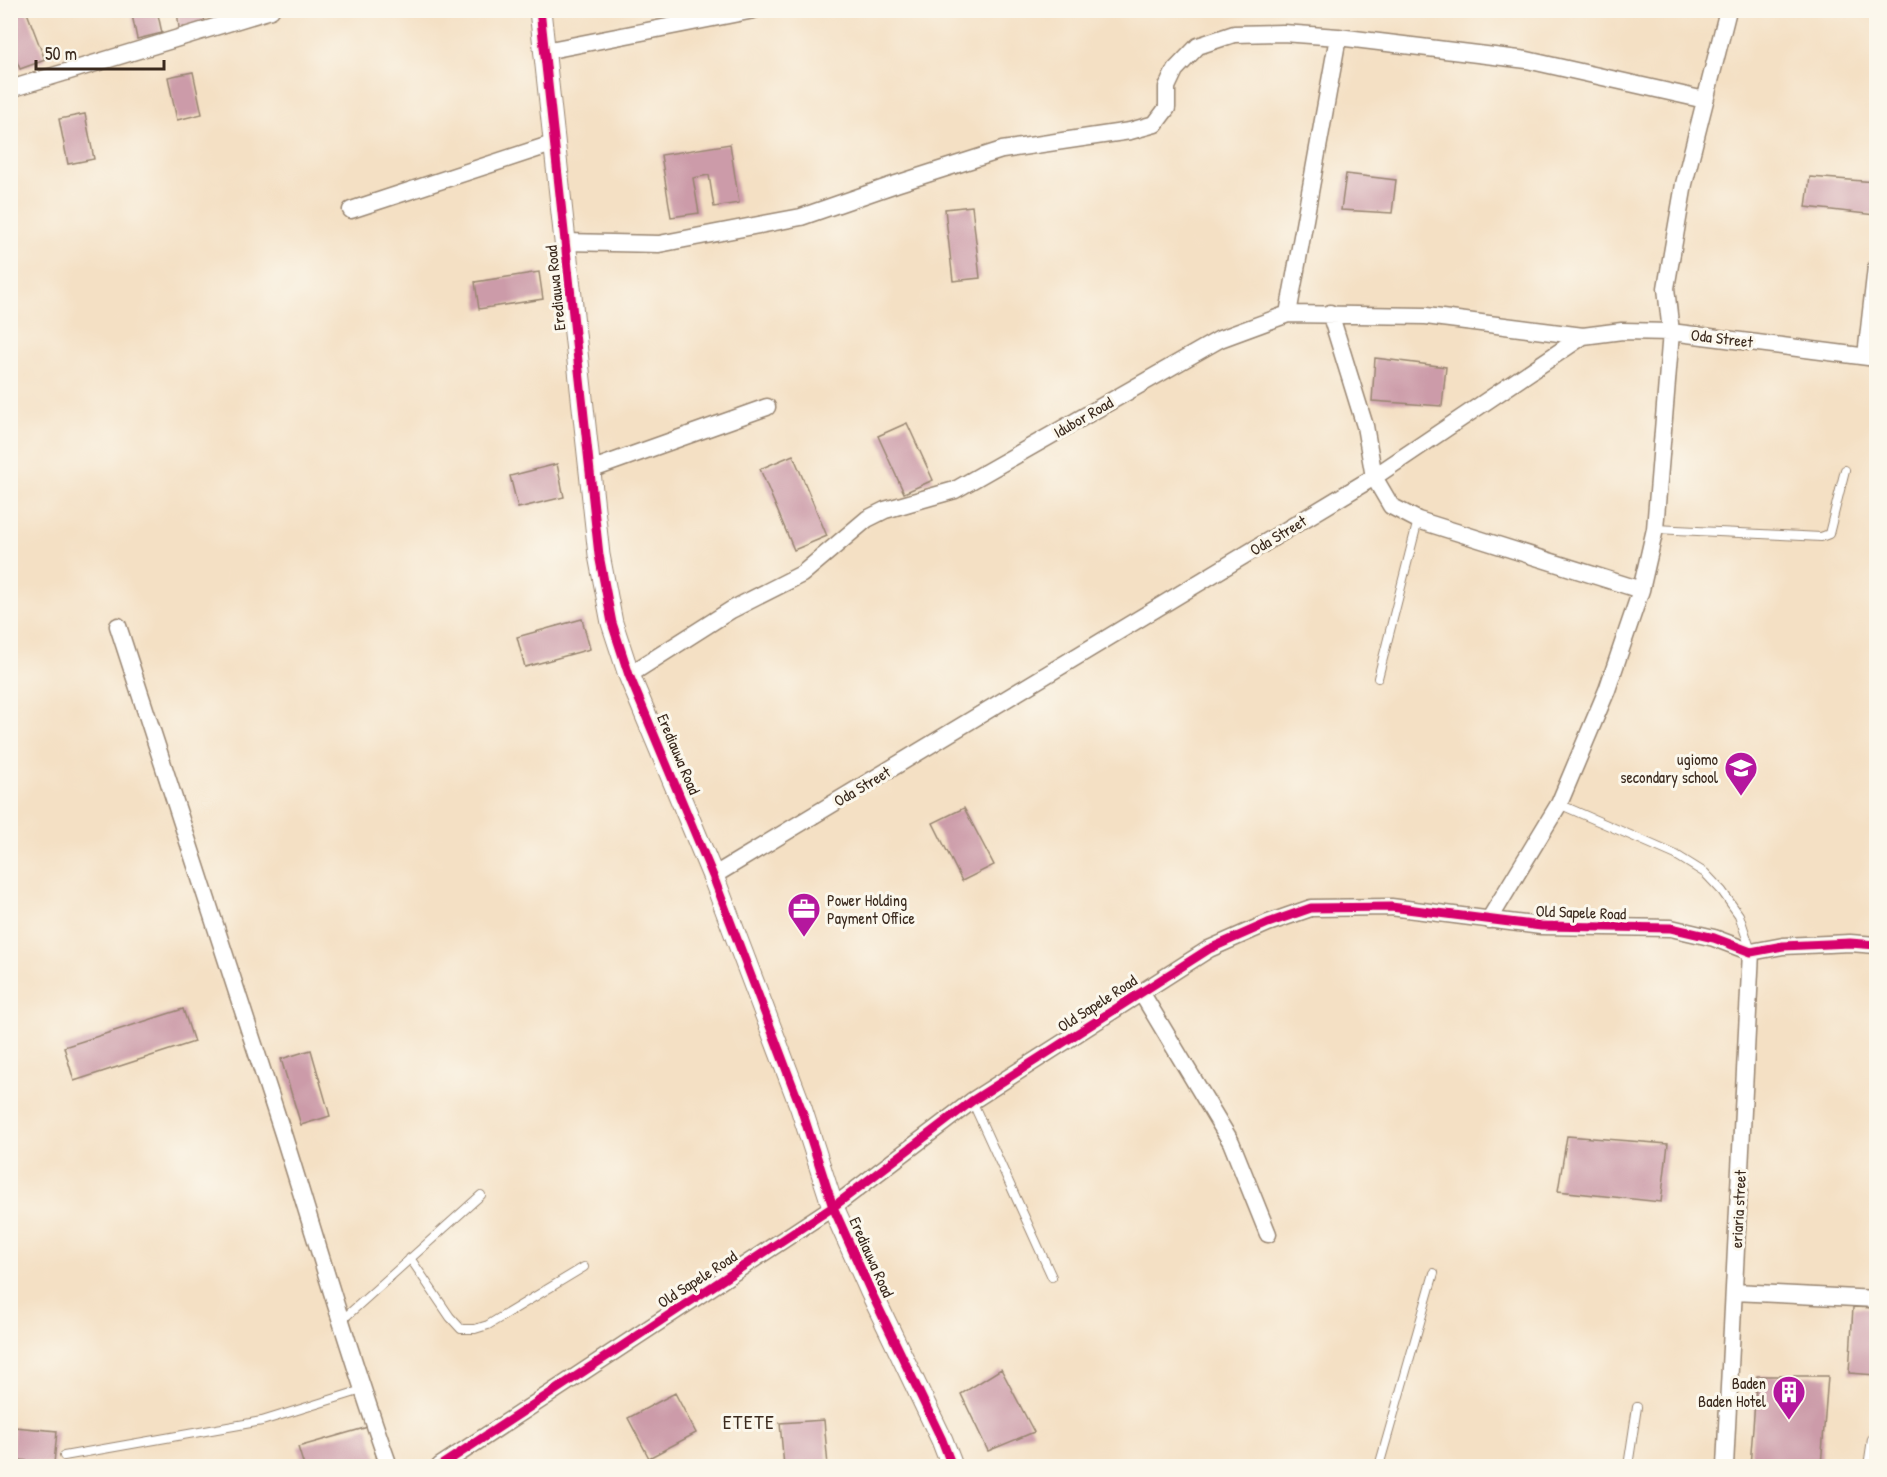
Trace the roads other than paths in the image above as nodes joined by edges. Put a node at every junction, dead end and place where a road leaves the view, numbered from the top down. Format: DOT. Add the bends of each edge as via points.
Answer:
graph roads {
  1 [pos="271,10"];
  2 [pos="540,10"];
  3 [pos="754,10"];
  4 [pos="1728,10"];
  5 [pos="1338,37"];
  6 [pos="545,51"];
  7 [pos="10,89"];
  8 [pos="1705,100"];
  9 [pos="555,143"];
  10 [pos="351,210"];
  11 [pos="565,242"];
  12 [pos="1876,267"];
  13 [pos="1330,313"];
  14 [pos="1288,314"];
  15 [pos="1671,332"];
  16 [pos="1582,336"];
  17 [pos="1871,357"];
  18 [pos="767,407"];
  19 [pos="590,470"];
  20 [pos="1845,470"];
  21 [pos="1374,477"];
  22 [pos="1418,520"];
  23 [pos="1655,529"];
  24 [pos="1641,590"];
  25 [pos="118,626"];
  26 [pos="629,675"];
  27 [pos="1378,678"];
  28 [pos="1559,804"];
  29 [pos="713,876"];
  30 [pos="1489,920"];
  31 [pos="1876,945"];
  32 [pos="1751,952"];
  33 [pos="1142,992"];
  34 [pos="972,1101"];
  35 [pos="481,1195"];
  36 [pos="833,1207"];
  37 [pos="1269,1234"];
  38 [pos="410,1258"];
  39 [pos="584,1267"];
  40 [pos="1434,1273"];
  41 [pos="1052,1277"];
  42 [pos="1734,1292"];
  43 [pos="1876,1299"];
  44 [pos="342,1320"];
  45 [pos="362,1390"];
  46 [pos="1637,1407"];
  47 [pos="1872,1439"];
  48 [pos="64,1456"];
  49 [pos="389,1467"];
  50 [pos="440,1467"];
  51 [pos="952,1467"];
  52 [pos="1379,1467"];
  53 [pos="1628,1467"];
  54 [pos="1725,1467"];
  55 [pos="1868,1467"];
  1 -- 7 [label="street"];
  2 -- 6 [label="street, Erediauwa Road"];
  3 -- 6 [label="street"];
  4 -- 8 [label="street"];
  5 -- 8 [label="street" via="1527,60"];
  5 -- 11 [label="street" via="1234,34 1198,46 1175,70 1167,87 1167,108 1155,124 1002,150 801,217 659,244"];
  5 -- 14 [label="street"];
  6 -- 9 [label="street, Erediauwa Road"];
  8 -- 15 [label="street" via="1684,184 1666,288"];
  9 -- 10 [label="street"];
  9 -- 11 [label="street, Erediauwa Road"];
  11 -- 19 [label="street, Erediauwa Road"];
  12 -- 17 [label="street"];
  13 -- 14 [label="street, Idubor Road"];
  13 -- 16 [label="street, Idubor Road" via="1426,316"];
  13 -- 21 [label="street" via="1365,426"];
  14 -- 26 [label="street, Idubor Road" via="1220,339 955,490 867,519 802,574 731,610"];
  15 -- 16 [label="street, Oda Street" via="1622,331"];
  15 -- 17 [label="street, Oda Street"];
  15 -- 23 [label="street"];
  16 -- 21 [label="street, Oda Street"];
  18 -- 19 [label="street"];
  19 -- 26 [label="street, Erediauwa Road" via="599,555 610,612"];
  20 -- 23 [label="lane" via="1834,521 1829,534 1821,537"];
  21 -- 22 [label="street" via="1391,506"];
  21 -- 29 [label="street, Oda Street"];
  22 -- 24 [label="street"];
  22 -- 27 [label="lane"];
  23 -- 24 [label="street"];
  24 -- 28 [label="street" via="1606,690"];
  25 -- 44 [label="street"];
  26 -- 29 [label="street, Erediauwa Road"];
  28 -- 30 [label="street"];
  28 -- 32 [label="lane" via="1676,855 1705,873 1739,915"];
  29 -- 36 [label="street, Erediauwa Road" via="801,1108"];
  30 -- 32 [label="street, Old Sapele Road" via="1541,926 1671,928"];
  30 -- 33 [label="street, Old Sapele Road" via="1391,907 1311,908 1209,949"];
  31 -- 32 [label="street" via="1783,946"];
  32 -- 42 [label="street, eriaria street"];
  33 -- 34 [label="street, Old Sapele Road"];
  33 -- 37 [label="street" via="1231,1142"];
  34 -- 36 [label="street, Old Sapele Road"];
  34 -- 41 [label="lane"];
  35 -- 38 [label="lane"];
  36 -- 50 [label="street, Old Sapele Road"];
  36 -- 51 [label="street, Erediauwa Road"];
  38 -- 39 [label="lane" via="461,1329 488,1325"];
  38 -- 44 [label="lane"];
  40 -- 52 [label="lane"];
  42 -- 43 [label="street"];
  42 -- 54 [label="street, eriaria street"];
  44 -- 45 [label="street"];
  45 -- 48 [label="lane" via="262,1421"];
  45 -- 49 [label="street"];
  46 -- 53 [label="lane"];
  47 -- 55 [label="lane"];
}
